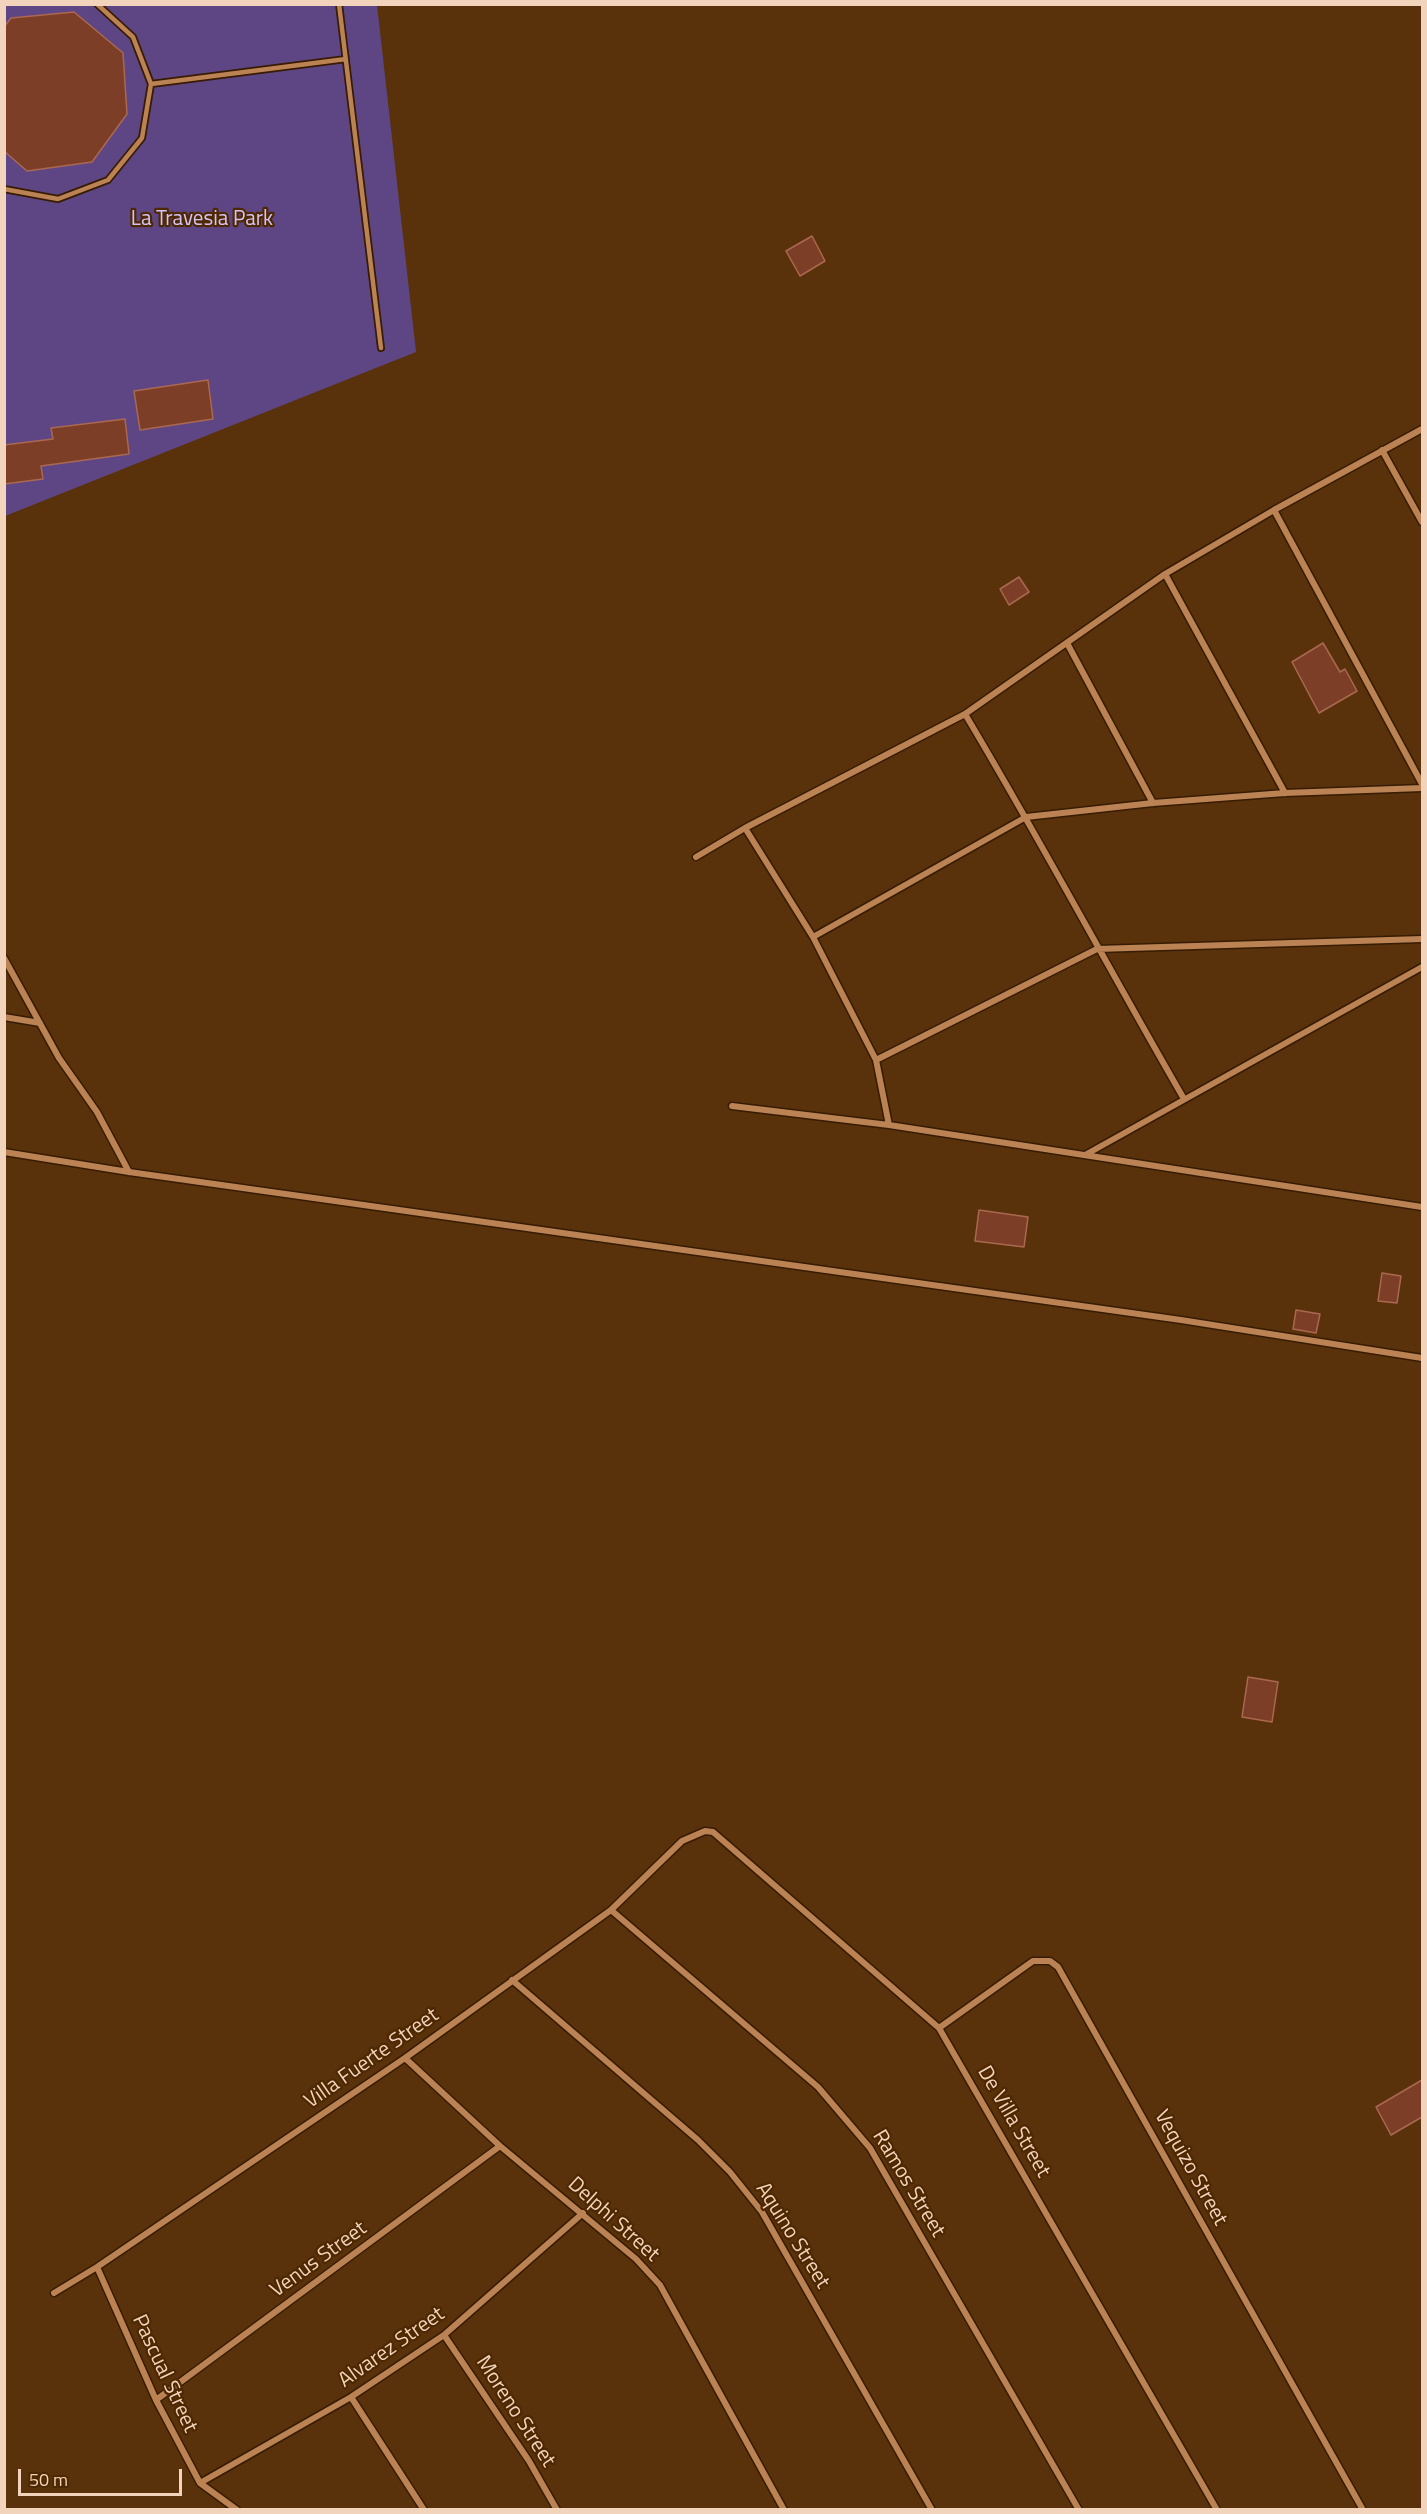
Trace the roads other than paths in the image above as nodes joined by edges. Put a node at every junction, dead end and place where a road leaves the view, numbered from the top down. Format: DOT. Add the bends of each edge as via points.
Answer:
graph roads {
  1 [pos="97,4"];
  2 [pos="339,4"];
  3 [pos="346,59"];
  4 [pos="151,84"];
  5 [pos="4,189"];
  6 [pos="381,348"];
  7 [pos="1422,429"];
  8 [pos="1382,450"];
  9 [pos="1274,510"];
  10 [pos="1422,522"];
  11 [pos="1165,574"];
  12 [pos="1067,643"];
  13 [pos="965,714"];
  14 [pos="1422,786"];
  15 [pos="1285,793"];
  16 [pos="1153,803"];
  17 [pos="1026,817"];
  18 [pos="746,828"];
  19 [pos="696,857"];
  20 [pos="813,937"];
  21 [pos="1422,939"];
  22 [pos="1097,949"];
  23 [pos="4,958"];
  24 [pos="1422,966"];
  25 [pos="4,1017"];
  26 [pos="40,1023"];
  27 [pos="876,1060"];
  28 [pos="1184,1099"];
  29 [pos="732,1106"];
  30 [pos="889,1125"];
  31 [pos="4,1152"];
  32 [pos="1084,1156"];
  33 [pos="129,1172"];
  34 [pos="1422,1207"];
  35 [pos="1422,1358"];
  36 [pos="694,1835"];
  37 [pos="611,1910"];
  38 [pos="512,1980"];
  39 [pos="939,2028"];
  40 [pos="405,2058"];
  41 [pos="500,2146"];
  42 [pos="583,2213"];
  43 [pos="96,2268"];
  44 [pos="54,2293"];
  45 [pos="444,2335"];
  46 [pos="351,2397"];
  47 [pos="156,2400"];
  48 [pos="200,2483"];
  49 [pos="237,2510"];
  50 [pos="424,2510"];
  51 [pos="557,2510"];
  52 [pos="784,2510"];
  53 [pos="932,2510"];
  54 [pos="1079,2510"];
  55 [pos="1217,2510"];
  56 [pos="1363,2510"];
  1 -- 4 [label="lane" via="133,37"];
  2 -- 3 [label="lane"];
  3 -- 4 [label="lane"];
  3 -- 6 [label="lane"];
  4 -- 5 [label="lane" via="142,138 108,180 58,199"];
  7 -- 8 [label="street"];
  8 -- 9 [label="street"];
  8 -- 10 [label="street"];
  9 -- 11 [label="street"];
  9 -- 14 [label="street"];
  11 -- 12 [label="street"];
  11 -- 15 [label="street"];
  12 -- 13 [label="street"];
  12 -- 16 [label="street"];
  13 -- 17 [label="street"];
  13 -- 18 [label="street"];
  14 -- 15 [label="street"];
  15 -- 16 [label="street"];
  16 -- 17 [label="street"];
  17 -- 20 [label="street"];
  17 -- 22 [label="street"];
  18 -- 19 [label="street"];
  18 -- 20 [label="street"];
  20 -- 27 [label="street"];
  21 -- 22 [label="street"];
  22 -- 27 [label="street"];
  22 -- 28 [label="street"];
  23 -- 26 [label="street"];
  24 -- 28 [label="street"];
  25 -- 26 [label="street"];
  26 -- 33 [label="street" via="97,1112"];
  27 -- 30 [label="street"];
  28 -- 32 [label="street"];
  29 -- 30 [label="street"];
  30 -- 32 [label="street"];
  31 -- 33 [label="street"];
  32 -- 34 [label="street"];
  33 -- 35 [label="street" via="1181,1320"];
  36 -- 37 [label="street, Villa Fuerte Street" via="682,1841"];
  36 -- 39 [label="street, De Villa Street" via="713,1832"];
  37 -- 38 [label="street, Villa Fuerte Street"];
  37 -- 54 [label="street, Ramos Street" via="818,2087 870,2148"];
  38 -- 40 [label="street, Villa Fuerte Street"];
  38 -- 53 [label="street, Aquino Street" via="698,2140 762,2212"];
  39 -- 55 [label="street, De Villa Street"];
  39 -- 56 [label="street, Vequizo Street" via="1033,1961 1050,1961 1058,1966"];
  40 -- 41 [label="street, Delphi Street"];
  40 -- 43 [label="street, Villa Fuerte Street"];
  41 -- 42 [label="street, Delphi Street"];
  41 -- 47 [label="street, Venus Street"];
  42 -- 45 [label="street, Alvarez Street"];
  42 -- 52 [label="street, Delphi Street" via="636,2259 660,2286"];
  43 -- 44 [label="street, Villa Fuerte Street"];
  43 -- 47 [label="street, Pascual Street"];
  45 -- 46 [label="street, Alvarez Street"];
  45 -- 51 [label="street, Moreno Street" via="529,2461"];
  46 -- 48 [label="street, Alvarez Street"];
  46 -- 50 [label="street"];
  47 -- 48 [label="street, Pascual Street"];
  48 -- 49 [label="street, Pascual Street"];
}
